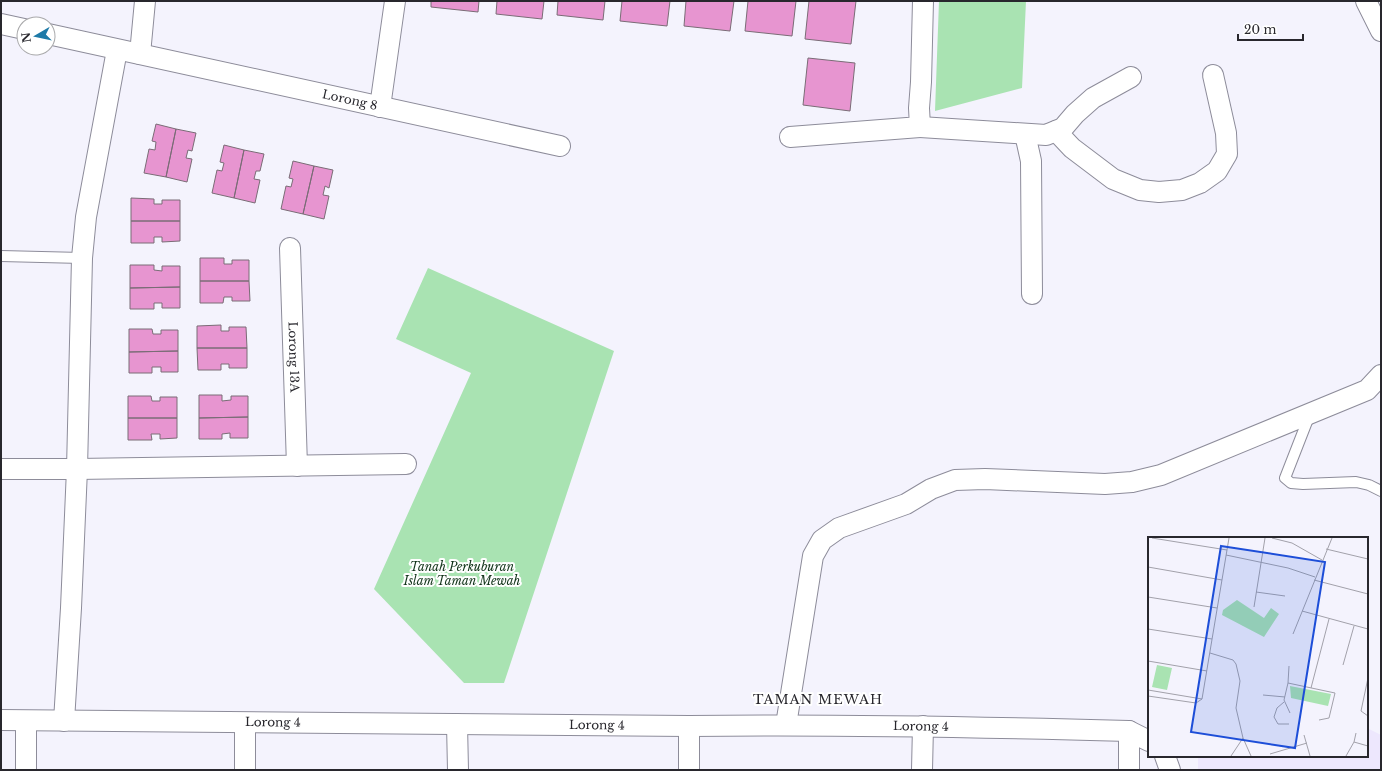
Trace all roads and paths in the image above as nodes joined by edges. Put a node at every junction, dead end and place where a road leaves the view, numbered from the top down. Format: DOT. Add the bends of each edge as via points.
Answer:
graph roads {
  1 [pos="145,1"];
  2 [pos="395,1"];
  3 [pos="923,1"];
  4 [pos="1366,1"];
  5 [pos="1,24"];
  6 [pos="16,27"];
  7 [pos="1381,32"];
  8 [pos="56,36"];
  9 [pos="117,50"];
  10 [pos="140,54"];
  11 [pos="1213,75"];
  12 [pos="1131,77"];
  13 [pos="380,107"];
  14 [pos="920,127"];
  15 [pos="1056,131"];
  16 [pos="1025,134"];
  17 [pos="790,137"];
  18 [pos="560,146"];
  19 [pos="290,248"];
  20 [pos="1,256"];
  21 [pos="82,258"];
  22 [pos="1032,294"];
  23 [pos="1381,375"];
  24 [pos="1374,393"];
  25 [pos="1310,414"];
  26 [pos="406,464"];
  27 [pos="297,466"];
  28 [pos="1,469"];
  29 [pos="77,469"];
  30 [pos="1381,490"];
  31 [pos="1,720"];
  32 [pos="26,721"];
  33 [pos="64,721"];
  34 [pos="245,723"];
  35 [pos="457,724"];
  36 [pos="786,725"];
  37 [pos="689,726"];
  38 [pos="923,726"];
  39 [pos="1129,731"];
  40 [pos="1148,740"];
  41 [pos="1165,757"];
  42 [pos="26,770"];
  43 [pos="245,770"];
  44 [pos="458,770"];
  45 [pos="689,770"];
  46 [pos="922,770"];
  47 [pos="1129,770"];
  48 [pos="1170,770"];
  1 -- 10 [label="street"];
  2 -- 13 [label="street"];
  3 -- 14 [label="street"];
  4 -- 7 [label="street"];
  5 -- 6 [label="street"];
  8 -- 9 [label="street, Lorong 8"];
  9 -- 10 [label="street, Lorong 8"];
  9 -- 21 [label="street" via="86,217"];
  10 -- 13 [label="street, Lorong 8"];
  11 -- 15 [label="street" via="1226,133 1227,154 1217,171 1200,183 1182,190 1140,190 1113,179 1072,148"];
  12 -- 15 [label="street" via="1093,98 1063,128"];
  13 -- 18 [label="street, Lorong 8"];
  14 -- 16 [label="street"];
  14 -- 17 [label="street"];
  15 -- 16 [label="street" via="1046,135"];
  16 -- 22 [label="street" via="1031,161"];
  19 -- 27 [label="street, Lorong 13A"];
  20 -- 21 [label="lane"];
  21 -- 29 [label="street"];
  23 -- 24 [label="street"];
  24 -- 25 [label="street"];
  25 -- 30 [label="lane" via="1285,478 1291,483 1303,484 1356,482"];
  25 -- 36 [label="street" via="1161,476 1104,484 955,480 931,489 906,504 840,528 822,540 813,556"];
  26 -- 27 [label="street"];
  27 -- 29 [label="street"];
  28 -- 29 [label="street"];
  29 -- 33 [label="street"];
  31 -- 32 [label="street, Lorong 4"];
  32 -- 33 [label="street, Lorong 4"];
  32 -- 42 [label="street"];
  33 -- 34 [label="street, Lorong 4"];
  34 -- 35 [label="street, Lorong 4"];
  34 -- 43 [label="street"];
  35 -- 37 [label="street, Lorong 4"];
  35 -- 44 [label="street"];
  36 -- 37 [label="street, Lorong 4"];
  36 -- 38 [label="street, Lorong 4"];
  37 -- 45 [label="street"];
  38 -- 39 [label="street, Lorong 4"];
  38 -- 46 [label="street"];
  39 -- 40 [label="street"];
  39 -- 47 [label="street"];
  41 -- 48 [label="street"];
}
